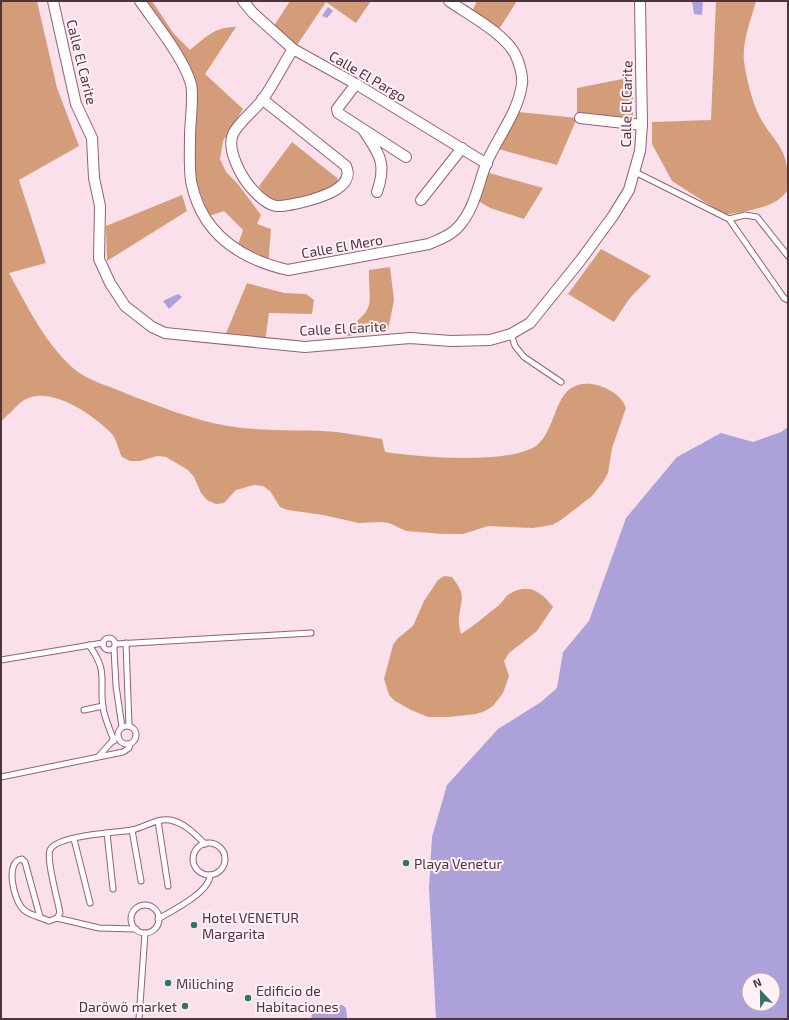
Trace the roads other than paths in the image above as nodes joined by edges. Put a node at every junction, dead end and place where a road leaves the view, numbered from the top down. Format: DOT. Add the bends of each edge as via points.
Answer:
graph roads {
  1 [pos="53,1"];
  2 [pos="140,1"];
  3 [pos="243,1"];
  4 [pos="449,1"];
  5 [pos="640,1"];
  6 [pos="292,49"];
  7 [pos="356,84"];
  8 [pos="262,99"];
  9 [pos="580,118"];
  10 [pos="642,125"];
  11 [pos="361,126"];
  12 [pos="462,148"];
  13 [pos="406,157"];
  14 [pos="487,164"];
  15 [pos="635,172"];
  16 [pos="377,192"];
  17 [pos="421,200"];
  18 [pos="729,219"];
  19 [pos="788,256"];
  20 [pos="788,300"];
  21 [pos="511,334"];
  22 [pos="561,382"];
  23 [pos="311,633"];
  24 [pos="103,643"];
  25 [pos="126,643"];
  26 [pos="89,645"];
  27 [pos="115,646"];
  28 [pos="1,660"];
  29 [pos="103,706"];
  30 [pos="84,710"];
  31 [pos="129,726"];
  32 [pos="122,727"];
  33 [pos="118,734"];
  34 [pos="114,741"];
  35 [pos="130,744"];
  36 [pos="98,756"];
  37 [pos="1,777"];
  38 [pos="158,821"];
  39 [pos="132,830"];
  40 [pos="107,833"];
  41 [pos="74,839"];
  42 [pos="205,844"];
  43 [pos="210,875"];
  44 [pos="140,881"];
  45 [pos="168,886"];
  46 [pos="112,889"];
  47 [pos="90,903"];
  48 [pos="40,917"];
  49 [pos="58,918"];
  50 [pos="158,920"];
  51 [pos="136,929"];
  52 [pos="145,932"];
  53 [pos="139,1019"];
  1 -- 21 [label="street, Calle El Carite" via="76,104 92,138 94,178 100,206 99,259 118,296 152,327 165,333 305,346 410,338 490,340"];
  2 -- 14 [label="street, Calle El Mero" via="179,60 191,85 190,166 191,181 199,207 225,243 244,255 267,265 288,270 429,244 449,235 459,226 469,212"];
  3 -- 6 [label="street, Calle El Pargo"];
  4 -- 14 [label="street, Calle El Mero" via="505,40 515,54 520,68 522,82 517,101"];
  5 -- 10 [label="street, Calle El Carite"];
  6 -- 7 [label="street, Calle El Pargo"];
  6 -- 8 [label="street"];
  7 -- 11 [label="street" via="337,111"];
  7 -- 12 [label="street, Calle El Pargo"];
  8 -- 8 [label="street" via="346,166 347,179 333,192 322,197 275,207 261,198 246,182 232,152 233,134"];
  9 -- 10 [label="street"];
  10 -- 15 [label="street, Calle El Carite"];
  11 -- 13 [label="street"];
  11 -- 16 [label="street" via="381,160 382,178"];
  12 -- 14 [label="street, Calle El Pargo"];
  12 -- 17 [label="street"];
  15 -- 18 [label="lane"];
  15 -- 21 [label="street, Calle El Carite" via="629,190 613,216 580,261 530,323"];
  18 -- 19 [label="lane" via="745,215 757,217"];
  18 -- 20 [label="lane" via="784,298"];
  21 -- 22 [label="lane" via="515,346 524,357"];
  23 -- 25 [label="lane"];
  24 -- 26 [label="lane"];
  24 -- 27 [label="lane" via="106,650"];
  24 -- 27 [label="lane" via="110,638"];
  25 -- 27 [label="lane"];
  25 -- 31 [label="lane"];
  26 -- 28 [label="lane"];
  26 -- 29 [label="lane" via="100,662"];
  27 -- 32 [label="lane" via="116,686"];
  29 -- 30 [label="lane"];
  29 -- 34 [label="lane"];
  31 -- 32 [label="lane"];
  31 -- 35 [label="lane" via="134,729 137,736"];
  32 -- 33 [label="lane"];
  33 -- 34 [label="lane"];
  33 -- 35 [label="lane" via="120,741 126,745"];
  34 -- 36 [label="lane"];
  35 -- 36 [label="lane" via="123,752"];
  36 -- 37 [label="lane"];
  38 -- 39 [label="lane"];
  38 -- 42 [label="lane" via="174,821 187,827"];
  38 -- 45 [label="lane"];
  39 -- 40 [label="lane"];
  39 -- 44 [label="lane"];
  40 -- 41 [label="lane"];
  40 -- 46 [label="lane"];
  41 -- 47 [label="lane"];
  41 -- 49 [label="lane" via="56,845 50,850 49,860 60,913"];
  42 -- 43 [label="lane" via="198,848 194,860 199,872"];
  42 -- 43 [label="lane" via="218,846 225,857 221,870"];
  43 -- 50 [label="lane" via="207,885 200,892"];
  48 -- 48 [label="lane" via="25,862 19,859 12,868 14,889 22,909"];
  48 -- 49 [label="lane" via="50,921"];
  49 -- 51 [label="lane" via="99,928"];
  50 -- 51 [label="lane" via="157,912 152,907 141,906 134,910 131,917"];
  50 -- 52 [label="lane" via="154,929"];
  51 -- 52 [label="lane"];
  52 -- 53 [label="lane"];
}
